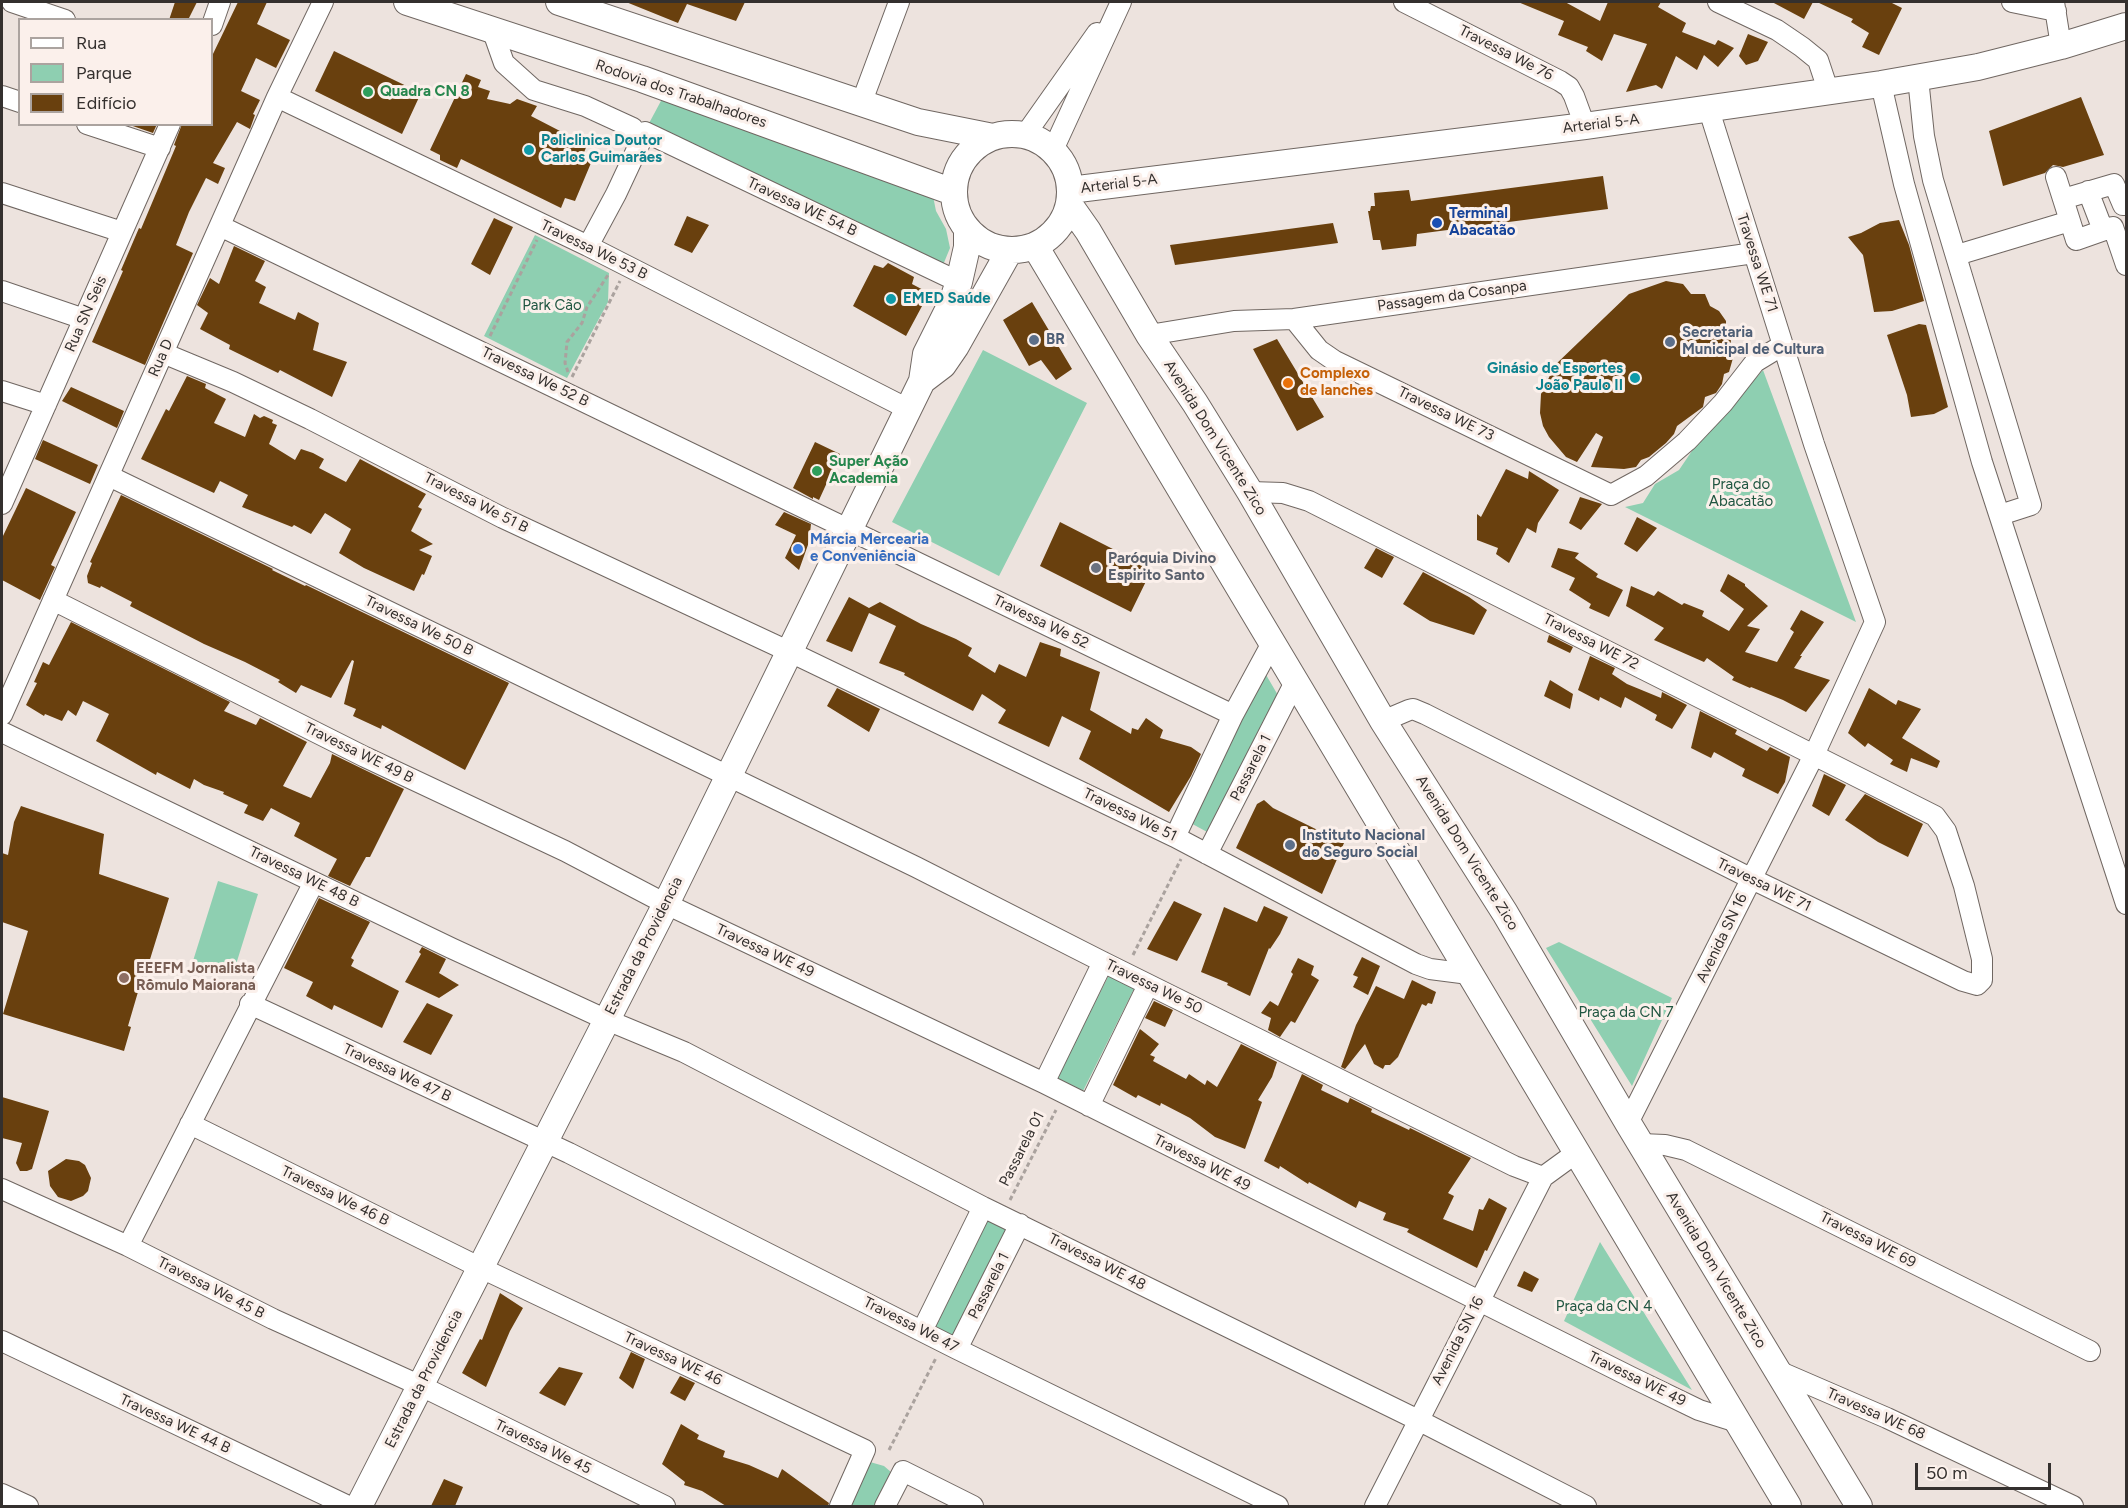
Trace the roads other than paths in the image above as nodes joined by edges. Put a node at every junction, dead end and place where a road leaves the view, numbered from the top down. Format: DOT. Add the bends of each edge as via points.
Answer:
graph roads {
  1 [pos="12,2"];
  2 [pos="220,2"];
  3 [pos="318,2"];
  4 [pos="407,2"];
  5 [pos="559,2"];
  6 [pos="899,2"];
  7 [pos="1120,2"];
  8 [pos="1404,2"];
  9 [pos="1718,2"];
  10 [pos="2012,2"];
  11 [pos="2055,6"];
  12 [pos="59,18"];
  13 [pos="213,22"];
  14 [pos="2127,26"];
  15 [pos="492,29"];
  16 [pos="2061,46"];
  17 [pos="1918,78"];
  18 [pos="1881,84"];
  19 [pos="1828,90"];
  20 [pos="2,96"];
  21 [pos="277,97"];
  22 [pos="18,101"];
  23 [pos="861,104"];
  24 [pos="1708,110"];
  25 [pos="93,126"];
  26 [pos="169,126"];
  27 [pos="1585,126"];
  28 [pos="639,130"];
  29 [pos="1025,135"];
  30 [pos="1924,136"];
  31 [pos="993,137"];
  32 [pos="1894,145"];
  33 [pos="160,148"];
  34 [pos="1053,150"];
  35 [pos="2056,177"];
  36 [pos="2088,191"];
  37 [pos="953,192"];
  38 [pos="2,193"];
  39 [pos="1070,197"];
  40 [pos="2063,199"];
  41 [pos="2127,205"];
  42 [pos="2070,221"];
  43 [pos="220,226"];
  44 [pos="2114,227"];
  45 [pos="967,229"];
  46 [pos="122,232"];
  47 [pos="588,246"];
  48 [pos="1022,248"];
  49 [pos="1754,253"];
  50 [pos="1957,255"];
  51 [pos="2127,265"];
  52 [pos="959,282"];
  53 [pos="2,291"];
  54 [pos="84,318"];
  55 [pos="1294,319"];
  56 [pos="1149,335"];
  57 [pos="1783,345"];
  58 [pos="163,353"];
  59 [pos="922,381"];
  60 [pos="2,391"];
  61 [pos="46,405"];
  62 [pos="908,409"];
  63 [pos="109,476"];
  64 [pos="1250,492"];
  65 [pos="2,504"];
  66 [pos="1999,511"];
  67 [pos="849,529"];
  68 [pos="53,600"];
  69 [pos="1875,622"];
  70 [pos="1272,643"];
  71 [pos="790,652"];
  72 [pos="1295,682"];
  73 [pos="1233,715"];
  74 [pos="2,716"];
  75 [pos="1383,721"];
  76 [pos="2,732"];
  77 [pos="1814,755"];
  78 [pos="728,777"];
  79 [pos="1927,812"];
  80 [pos="1182,841"];
  81 [pos="1207,854"];
  82 [pos="1752,879"];
  83 [pos="314,882"];
  84 [pos="666,904"];
  85 [pos="2127,904"];
  86 [pos="1103,963"];
  87 [pos="1470,974"];
  88 [pos="1148,985"];
  89 [pos="250,1004"];
  90 [pos="607,1020"];
  91 [pos="1044,1083"];
  92 [pos="1089,1106"];
  93 [pos="190,1124"];
  94 [pos="1634,1134"];
  95 [pos="544,1143"];
  96 [pos="1576,1153"];
  97 [pos="1543,1178"];
  98 [pos="2,1189"];
  99 [pos="983,1207"];
  100 [pos="1020,1224"];
  101 [pos="128,1246"];
  102 [pos="481,1268"];
  103 [pos="1478,1302"];
  104 [pos="922,1331"];
  105 [pos="2,1341"];
  106 [pos="951,1346"];
  107 [pos="2090,1351"];
  108 [pos="1776,1370"];
  109 [pos="421,1386"];
  110 [pos="1418,1420"];
  111 [pos="1737,1422"];
  112 [pos="2,1494"];
  113 [pos="28,1506"];
  114 [pos="348,1506"];
  115 [pos="360,1506"];
  116 [pos="665,1506"];
  117 [pos="840,1506"];
  118 [pos="885,1506"];
  119 [pos="973,1506"];
  120 [pos="1278,1506"];
  121 [pos="1375,1506"];
  122 [pos="1586,1506"];
  123 [pos="1788,1506"];
  124 [pos="1859,1506"];
  125 [pos="2073,1506"];
  1 -- 12 [label="street"];
  2 -- 13 [label="street"];
  3 -- 21 [label="street, Rua D"];
  4 -- 15 [label="main road, Rodovia dos Trabalhadores"];
  5 -- 23 [label="main road"];
  6 -- 23 [label="street"];
  7 -- 29 [label="street"];
  7 -- 34 [label="street"];
  8 -- 27 [label="street, Travessa We 76" via="1569,87"];
  9 -- 19 [label="street" via="1777,30 1802,47 1818,60"];
  10 -- 11 [label="street"];
  11 -- 16 [label="street"];
  14 -- 16 [label="main road, Arterial 5-A"];
  15 -- 28 [label="street, Travessa WE 54 B" via="504,63 534,90 585,106"];
  15 -- 37 [label="main road, Rodovia dos Trabalhadores"];
  16 -- 17 [label="main road, Arterial 5-A"];
  17 -- 18 [label="main road, Arterial 5-A"];
  17 -- 30 [label="street"];
  18 -- 19 [label="main road, Arterial 5-A"];
  18 -- 32 [label="street"];
  19 -- 24 [label="main road, Arterial 5-A"];
  20 -- 22 [label="street"];
  21 -- 43 [label="street, Rua D"];
  21 -- 47 [label="street, Travessa We 53 B"];
  23 -- 31 [label="main road" via="918,122"];
  24 -- 27 [label="main road, Arterial 5-A"];
  24 -- 49 [label="street, Travessa WE 71"];
  25 -- 33 [label="street"];
  26 -- 33 [label="street, Rua SN Seis"];
  27 -- 39 [label="main road, Arterial 5-A"];
  28 -- 47 [label="street" via="616,194"];
  28 -- 52 [label="street, Travessa WE 54 B"];
  29 -- 31 [label="main road"];
  29 -- 34 [label="main road"];
  30 -- 32 [label="street"];
  30 -- 50 [label="street" via="1933,180"];
  31 -- 37 [label="main road" via="980,143 960,164"];
  32 -- 66 [label="street"];
  33 -- 46 [label="street, Rua SN Seis"];
  34 -- 39 [label="main road" via="1065,168"];
  35 -- 40 [label="street"];
  36 -- 40 [label="street"];
  36 -- 41 [label="street" via="2114,184 2123,206"];
  36 -- 44 [label="street"];
  37 -- 45 [label="main road" via="957,212"];
  38 -- 46 [label="street"];
  39 -- 48 [label="main road" via="1057,229 1047,239"];
  39 -- 56 [label="main road, Avenida Dom Vicente Zico"];
  40 -- 42 [label="street"];
  42 -- 44 [label="street" via="2076,240"];
  42 -- 50 [label="street"];
  43 -- 58 [label="street, Rua D"];
  43 -- 67 [label="street, Travessa We 52 B"];
  44 -- 51 [label="street"];
  45 -- 48 [label="main road" via="987,244"];
  45 -- 52 [label="main road, Estrada da Providencia"];
  46 -- 54 [label="street, Rua SN Seis"];
  47 -- 62 [label="street, Travessa We 53 B"];
  48 -- 59 [label="main road, Estrada da Providencia" via="957,346"];
  48 -- 70 [label="main road"];
  49 -- 55 [label="street, Passagem da Cosanpa"];
  49 -- 57 [label="street, Travessa WE 71"];
  50 -- 66 [label="street" via="2031,505"];
  52 -- 59 [label="main road, Estrada da Providencia" via="926,354"];
  53 -- 54 [label="street"];
  54 -- 61 [label="street, Rua SN Seis"];
  55 -- 56 [label="street, Passagem da Cosanpa" via="1234,321"];
  55 -- 57 [label="street, Travessa WE 73" via="1319,350 1335,362 1611,495 1646,476 1687,441 1724,403 1755,362"];
  56 -- 64 [label="main road, Avenida Dom Vicente Zico"];
  57 -- 69 [label="street, Travessa WE 71"];
  58 -- 63 [label="street, Rua D"];
  58 -- 71 [label="street, Travessa We 51 B" via="233,382 503,518"];
  59 -- 62 [label="main road, Estrada da Providencia"];
  60 -- 61 [label="street"];
  61 -- 65 [label="street, Rua SN Seis"];
  62 -- 67 [label="main road, Estrada da Providencia"];
  63 -- 68 [label="street, Rua D"];
  63 -- 78 [label="street, Travessa We 50 B"];
  64 -- 75 [label="main road, Avenida Dom Vicente Zico"];
  64 -- 77 [label="street, Travessa WE 72" via="1300,497"];
  66 -- 85 [label="street"];
  67 -- 71 [label="main road, Estrada da Providencia"];
  67 -- 73 [label="street, Travessa We 52"];
  68 -- 74 [label="street, Rua D"];
  68 -- 84 [label="street, Travessa WE 49 B"];
  69 -- 77 [label="street, Avenida SN 16"];
  70 -- 72 [label="main road"];
  70 -- 73 [label="street"];
  71 -- 78 [label="main road, Estrada da Providencia"];
  71 -- 80 [label="street, Travessa We 51"];
  72 -- 81 [label="street, Passarela 1"];
  72 -- 87 [label="main road"];
  73 -- 80 [label="street"];
  75 -- 82 [label="street, Travessa WE 71" via="1413,709 1425,714"];
  75 -- 94 [label="main road, Avenida Dom Vicente Zico" via="1505,913"];
  76 -- 83 [label="street, Travessa WE 48 B"];
  77 -- 79 [label="street, Travessa WE 72"];
  77 -- 82 [label="street, Avenida SN 16"];
  78 -- 84 [label="main road, Estrada da Providencia"];
  78 -- 86 [label="street, Travessa We 50"];
  79 -- 82 [label="street, Travessa WE 71" via="1946,831 1964,886 1982,959 1982,980 1977,985"];
  80 -- 81 [label="street, Travessa We 51"];
  81 -- 87 [label="street, Travessa We 51" via="1416,964"];
  82 -- 94 [label="street, Avenida SN 16"];
  83 -- 89 [label="street"];
  83 -- 90 [label="street, Travessa WE 48 B"];
  84 -- 90 [label="main road, Estrada da Providencia"];
  84 -- 91 [label="street, Travessa WE 49"];
  86 -- 88 [label="street, Travessa We 50"];
  86 -- 91 [label="street"];
  87 -- 96 [label="main road"];
  88 -- 92 [label="street"];
  88 -- 97 [label="street, Travessa We 50"];
  89 -- 93 [label="street"];
  89 -- 95 [label="street, Travessa We 47 B"];
  90 -- 95 [label="main road, Estrada da Providencia"];
  90 -- 99 [label="street, Travessa WE 48" via="684,1052"];
  91 -- 92 [label="street, Travessa WE 49"];
  92 -- 103 [label="street, Travessa WE 49"];
  93 -- 101 [label="street"];
  93 -- 102 [label="street, Travessa We 46 B"];
  94 -- 107 [label="street, Travessa WE 69" via="1686,1150"];
  94 -- 108 [label="main road, Avenida Dom Vicente Zico"];
  95 -- 102 [label="main road, Estrada da Providencia"];
  95 -- 104 [label="street, Travessa We 47"];
  96 -- 97 [label="street"];
  96 -- 111 [label="main road"];
  97 -- 103 [label="street, Avenida SN 16"];
  98 -- 101 [label="street, Travessa We 45 B"];
  99 -- 100 [label="street, Travessa WE 48"];
  99 -- 104 [label="street"];
  100 -- 106 [label="street, Passarela 1"];
  100 -- 110 [label="street, Travessa WE 48"];
  101 -- 109 [label="street, Travessa We 45 B" via="273,1319"];
  102 -- 109 [label="main road, Estrada da Providencia"];
  102 -- 117 [label="street, Travessa WE 46" via="865,1450"];
  103 -- 110 [label="street, Avenida SN 16"];
  103 -- 111 [label="street, Travessa WE 49" via="1699,1410"];
  104 -- 106 [label="street, Travessa We 47"];
  105 -- 114 [label="street, Travessa WE 44 B"];
  106 -- 120 [label="street, Travessa We 47"];
  108 -- 124 [label="main road, Avenida Dom Vicente Zico"];
  108 -- 125 [label="street, Travessa WE 68"];
  109 -- 115 [label="main road, Estrada da Providencia"];
  109 -- 116 [label="street, Travessa We 45"];
  110 -- 121 [label="street, Avenida SN 16"];
  110 -- 122 [label="street, Travessa WE 48"];
  111 -- 123 [label="main road"];
  112 -- 113 [label="street"];
  118 -- 119 [label="street" via="903,1471"];
}
